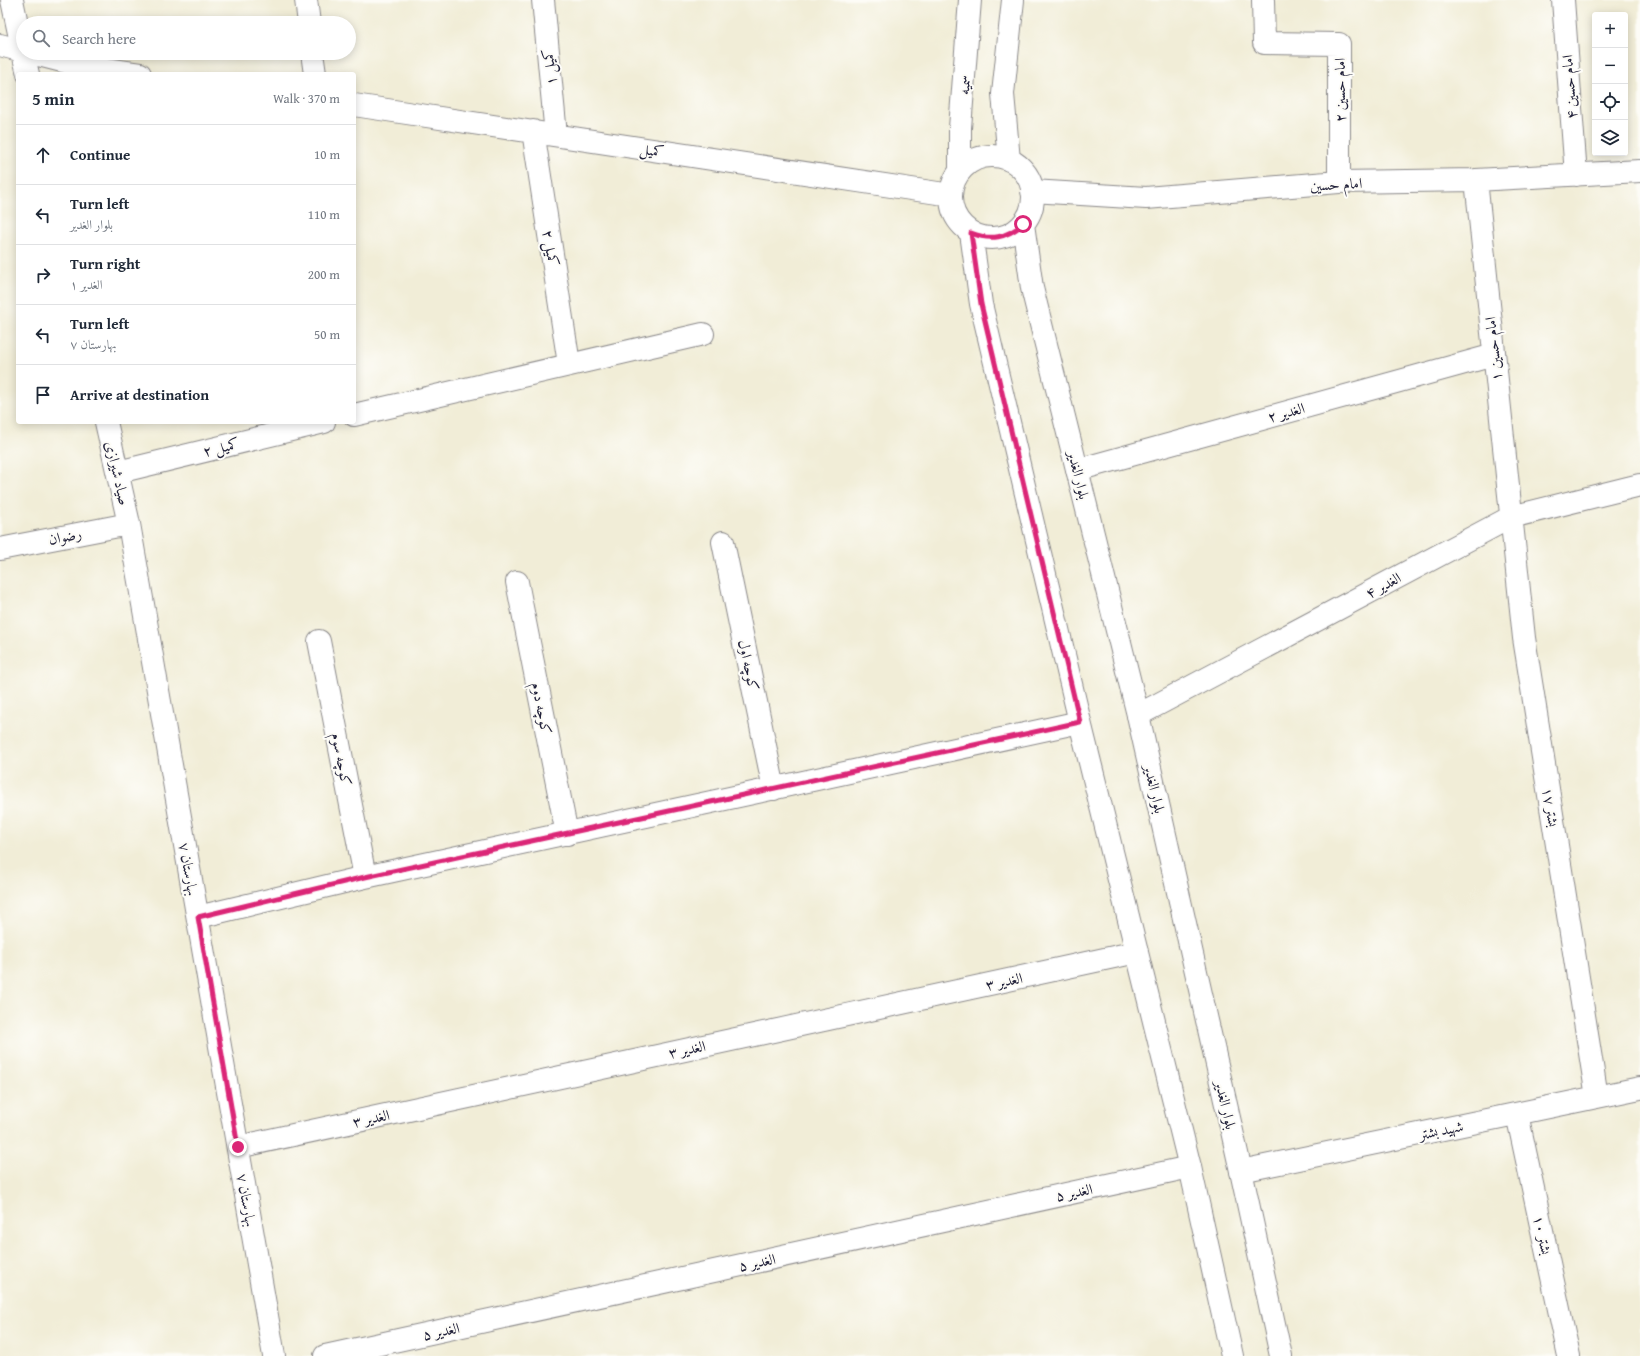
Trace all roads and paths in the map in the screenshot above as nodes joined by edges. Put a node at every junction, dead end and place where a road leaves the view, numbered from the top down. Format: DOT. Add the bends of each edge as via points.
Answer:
graph roads {
  1 [pos="12,0"];
  2 [pos="306,0"];
  3 [pos="543,0"];
  4 [pos="970,0"];
  5 [pos="1013,0"];
  6 [pos="1263,0"];
  7 [pos="1563,0"];
  8 [pos="308,16"];
  9 [pos="16,19"];
  10 [pos="0,45"];
  11 [pos="16,50"];
  12 [pos="25,60"];
  13 [pos="58,60"];
  14 [pos="313,60"];
  15 [pos="28,72"];
  16 [pos="126,72"];
  17 [pos="315,72"];
  18 [pos="356,105"];
  19 [pos="533,131"];
  20 [pos="556,135"];
  21 [pos="1009,160"];
  22 [pos="960,170"];
  23 [pos="1640,171"];
  24 [pos="1576,175"];
  25 [pos="1476,180"];
  26 [pos="1339,182"];
  27 [pos="1032,191"];
  28 [pos="950,195"];
  29 [pos="1023,224"];
  30 [pos="971,233"];
  31 [pos="703,334"];
  32 [pos="1494,355"];
  33 [pos="568,364"];
  34 [pos="356,415"];
  35 [pos="106,424"];
  36 [pos="316,424"];
  37 [pos="1077,470"];
  38 [pos="118,472"];
  39 [pos="1640,485"];
  40 [pos="1511,517"];
  41 [pos="129,524"];
  42 [pos="724,542"];
  43 [pos="0,549"];
  44 [pos="517,582"];
  45 [pos="319,641"];
  46 [pos="1138,715"];
  47 [pos="1080,722"];
  48 [pos="774,789"];
  49 [pos="567,834"];
  50 [pos="365,877"];
  51 [pos="198,917"];
  52 [pos="1137,952"];
  53 [pos="1640,1088"];
  54 [pos="1597,1097"];
  55 [pos="1517,1114"];
  56 [pos="238,1147"];
  57 [pos="1190,1167"];
  58 [pos="1241,1171"];
  59 [pos="274,1356"];
  60 [pos="325,1356"];
  61 [pos="1232,1356"];
  62 [pos="1281,1356"];
  63 [pos="1570,1356"];
  1 -- 9 [label="street"];
  2 -- 8 [label="street"];
  3 -- 20 [label="street, کمیل ۱"];
  4 -- 22 [label="street, سمیه" via="960,128"];
  5 -- 21 [label="street" via="1003,94"];
  6 -- 26 [label="street, امام حسین ۲" via="1264,43 1339,44"];
  7 -- 24 [label="street, امام حسین ۴"];
  10 -- 11 [label="street"];
  12 -- 15 [label="street"];
  13 -- 16 [label="street"];
  14 -- 17 [label="street"];
  18 -- 19 [label="street, کمیل"];
  19 -- 20 [label="street, کمیل"];
  19 -- 33 [label="street, کمیل ۲"];
  20 -- 28 [label="street, کمیل"];
  21 -- 22 [label="street" via="996,156 983,157 970,162"];
  21 -- 27 [label="street" via="1028,178"];
  22 -- 28 [label="street"];
  23 -- 24 [label="street, امام حسین"];
  24 -- 25 [label="street, امام حسین"];
  25 -- 26 [label="street, امام حسین"];
  25 -- 32 [label="street, امام حسین ۱"];
  26 -- 27 [label="street, امام حسین" via="1146,198"];
  27 -- 29 [label="street" via="1029,214"];
  28 -- 30 [label="street" via="956,217"];
  29 -- 30 [label="street" via="1004,237 981,237"];
  29 -- 37 [label="street, بلوار الغدیر" via="1032,288"];
  30 -- 47 [label="street" via="981,304"];
  31 -- 33 [label="street"];
  32 -- 37 [label="street, الغدیر ۲"];
  32 -- 40 [label="street, امام حسین ۱"];
  33 -- 34 [label="street"];
  35 -- 38 [label="street, صیاد شیرازی"];
  36 -- 38 [label="street, کمیل ۲"];
  37 -- 46 [label="street, بلوار الغدیر"];
  38 -- 41 [label="street, صیاد شیرازی"];
  39 -- 40 [label="street, الغدیر ۴"];
  40 -- 46 [label="street, الغدیر ۴"];
  40 -- 54 [label="street, بشتر ۱۷" via="1524,638"];
  41 -- 43 [label="street, رضوان"];
  41 -- 51 [label="street, بهارستان ۷"];
  42 -- 48 [label="street, کوچه اول"];
  44 -- 49 [label="street, کوچه دوم"];
  45 -- 50 [label="street, کوچه سوم"];
  46 -- 58 [label="street, بلوار الغدیر"];
  47 -- 48 [label="street"];
  47 -- 52 [label="street"];
  48 -- 49 [label="street"];
  49 -- 50 [label="street"];
  50 -- 51 [label="street"];
  51 -- 56 [label="street, بهارستان ۷"];
  52 -- 56 [label="street, الغدیر ۳"];
  52 -- 57 [label="street"];
  53 -- 54 [label="street, شهید بشتر"];
  54 -- 55 [label="street, شهید بشتر"];
  55 -- 58 [label="street, شهید بشتر"];
  55 -- 63 [label="street, بشتر ۱۰"];
  56 -- 59 [label="street, بهارستان ۷"];
  57 -- 60 [label="street, الغدیر ۵"];
  57 -- 61 [label="street"];
  58 -- 62 [label="street, بلوار الغدیر"];
}
